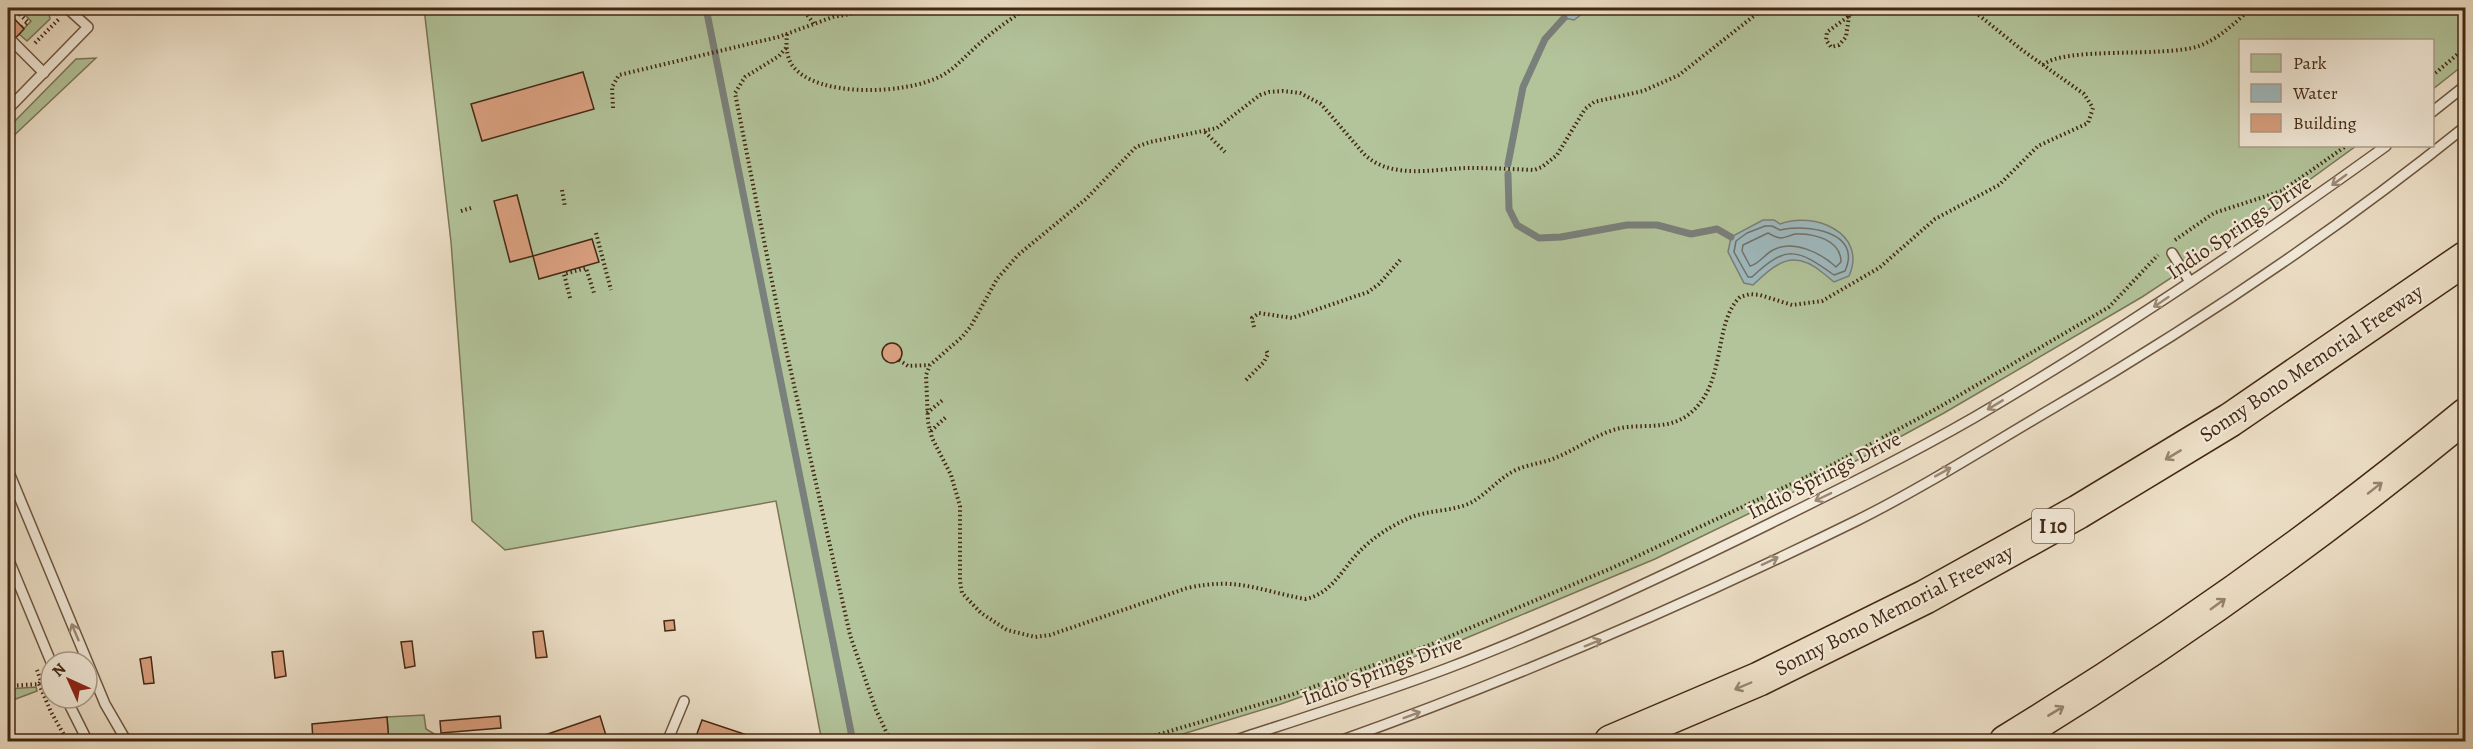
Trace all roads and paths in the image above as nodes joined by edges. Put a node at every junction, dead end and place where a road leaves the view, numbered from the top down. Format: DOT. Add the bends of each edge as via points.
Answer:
graph roads {
  1 [pos="13,8"];
  2 [pos="67,8"];
  3 [pos="802,8"];
  4 [pos="883,8"];
  5 [pos="1027,8"];
  6 [pos="1764,8"];
  7 [pos="1856,8"];
  8 [pos="1970,8"];
  9 [pos="2251,8"];
  10 [pos="1849,16"];
  11 [pos="814,24"];
  12 [pos="22,27"];
  13 [pos="51,28"];
  14 [pos="787,34"];
  15 [pos="12,41"];
  16 [pos="33,45"];
  17 [pos="2466,47"];
  18 [pos="786,48"];
  19 [pos="2043,65"];
  20 [pos="44,73"];
  21 [pos="2434,75"];
  22 [pos="2466,85"];
  23 [pos="613,108"];
  24 [pos="8,109"];
  25 [pos="2434,111"];
  26 [pos="2466,126"];
  27 [pos="1205,132"];
  28 [pos="2345,147"];
  29 [pos="2385,147"];
  30 [pos="1225,152"];
  31 [pos="562,190"];
  32 [pos="565,207"];
  33 [pos="471,208"];
  34 [pos="461,211"];
  35 [pos="596,233"];
  36 [pos="2169,250"];
  37 [pos="2160,253"];
  38 [pos="1402,258"];
  39 [pos="2466,258"];
  40 [pos="2190,282"];
  41 [pos="611,290"];
  42 [pos="594,293"];
  43 [pos="570,298"];
  44 [pos="1254,327"];
  45 [pos="1266,350"];
  46 [pos="899,360"];
  47 [pos="930,365"];
  48 [pos="1246,380"];
  49 [pos="944,399"];
  50 [pos="927,414"];
  51 [pos="2466,416"];
  52 [pos="946,417"];
  53 [pos="931,432"];
  54 [pos="8,470"];
  55 [pos="8,558"];
  56 [pos="46,650"];
  57 [pos="8,686"];
  58 [pos="684,701"];
  59 [pos="71,710"];
  60 [pos="68,741"];
  61 [pos="88,741"];
  62 [pos="127,741"];
  63 [pos="667,741"];
  64 [pos="891,741"];
  65 [pos="1133,741"];
  66 [pos="1230,741"];
  67 [pos="1337,741"];
  68 [pos="1611,741"];
  69 [pos="2006,741"];
  1 -- 12 [label="path" via="28,22"];
  2 -- 20 [label="lane" via="88,27"];
  3 -- 11 [label="path"];
  4 -- 11 [label="path"];
  5 -- 18 [label="path" via="958,65 921,85 834,88 818,84 796,70"];
  6 -- 27 [label="path" via="1679,75 1643,91 1594,102 1585,108 1557,155 1534,170 1404,171 1382,166 1364,154 1321,104 1300,93 1283,91 1260,95 1217,128"];
  7 -- 10 [label="path"];
  8 -- 19 [label="path"];
  9 -- 19 [label="path" via="2224,32 2187,49 2071,56 2048,60"];
  10 -- 10 [label="path" via="1827,32 1826,40 1831,46 1839,45 1845,37"];
  11 -- 14 [label="path"];
  13 -- 16 [label="path"];
  14 -- 18 [label="path"];
  14 -- 23 [label="path" via="619,75 610,94"];
  15 -- 20 [label="lane"];
  17 -- 21 [label="path"];
  18 -- 64 [label="path" via="746,77 735,93 850,635"];
  19 -- 53 [label="path" via="2091,102 2088,123 2038,146 2000,185 1935,219 1879,268 1822,301 1792,305 1760,295 1740,297 1729,315 1710,386 1686,416 1669,424 1614,430 1557,458 1512,471 1470,503 1410,518 1373,540 1324,593 1314,597 1305,599 1236,583 1204,584 1061,633 1035,637 1008,630 981,613 962,593 958,498"];
  20 -- 24 [label="lane"];
  22 -- 25 [label="lane"];
  67 -- 26 [label="lane, one-way" via="1461,697 1606,637 1858,520 2133,361 2291,257"];
  27 -- 30 [label="path"];
  27 -- 47 [label="path" via="1136,147 1086,199 1018,255 998,279 971,326"];
  28 -- 36 [label="path" via="2282,191 2214,213 2188,229"];
  29 -- 40 [label="lane, Indio Springs Drive, one-way"];
  31 -- 32 [label="path"];
  33 -- 34 [label="path"];
  35 -- 41 [label="path"];
  36 -- 40 [label="lane"];
  37 -- 65 [label="path" via="2109,307 1832,465 1612,568 1427,646 1288,696"];
  38 -- 44 [label="path" via="1368,292 1292,318 1259,313 1252,318"];
  39 -- 68 [label="highway, Sonny Bono Memorial Freeway / I 10, one-way" via="2230,420 2078,512 1925,597 1759,679"];
  40 -- 66 [label="lane, Indio Springs Drive, one-way" via="1974,418 1698,559 1449,667"];
  42 -- 43 [label="path" via="586,268 564,274"];
  45 -- 48 [label="path" via="1264,362"];
  46 -- 47 [label="path" via="908,366"];
  47 -- 50 [label="path" via="926,375"];
  49 -- 50 [label="path"];
  50 -- 53 [label="path"];
  69 -- 51 [label="highway, one-way" via="2198,618 2323,529"];
  52 -- 53 [label="path"];
  62 -- 54 [label="lane, one-way" via="105,705"];
  55 -- 56 [label="lane"];
  57 -- 60 [label="path" via="40,682"];
  58 -- 63 [label="lane"];
  59 -- 61 [label="lane"];
}
